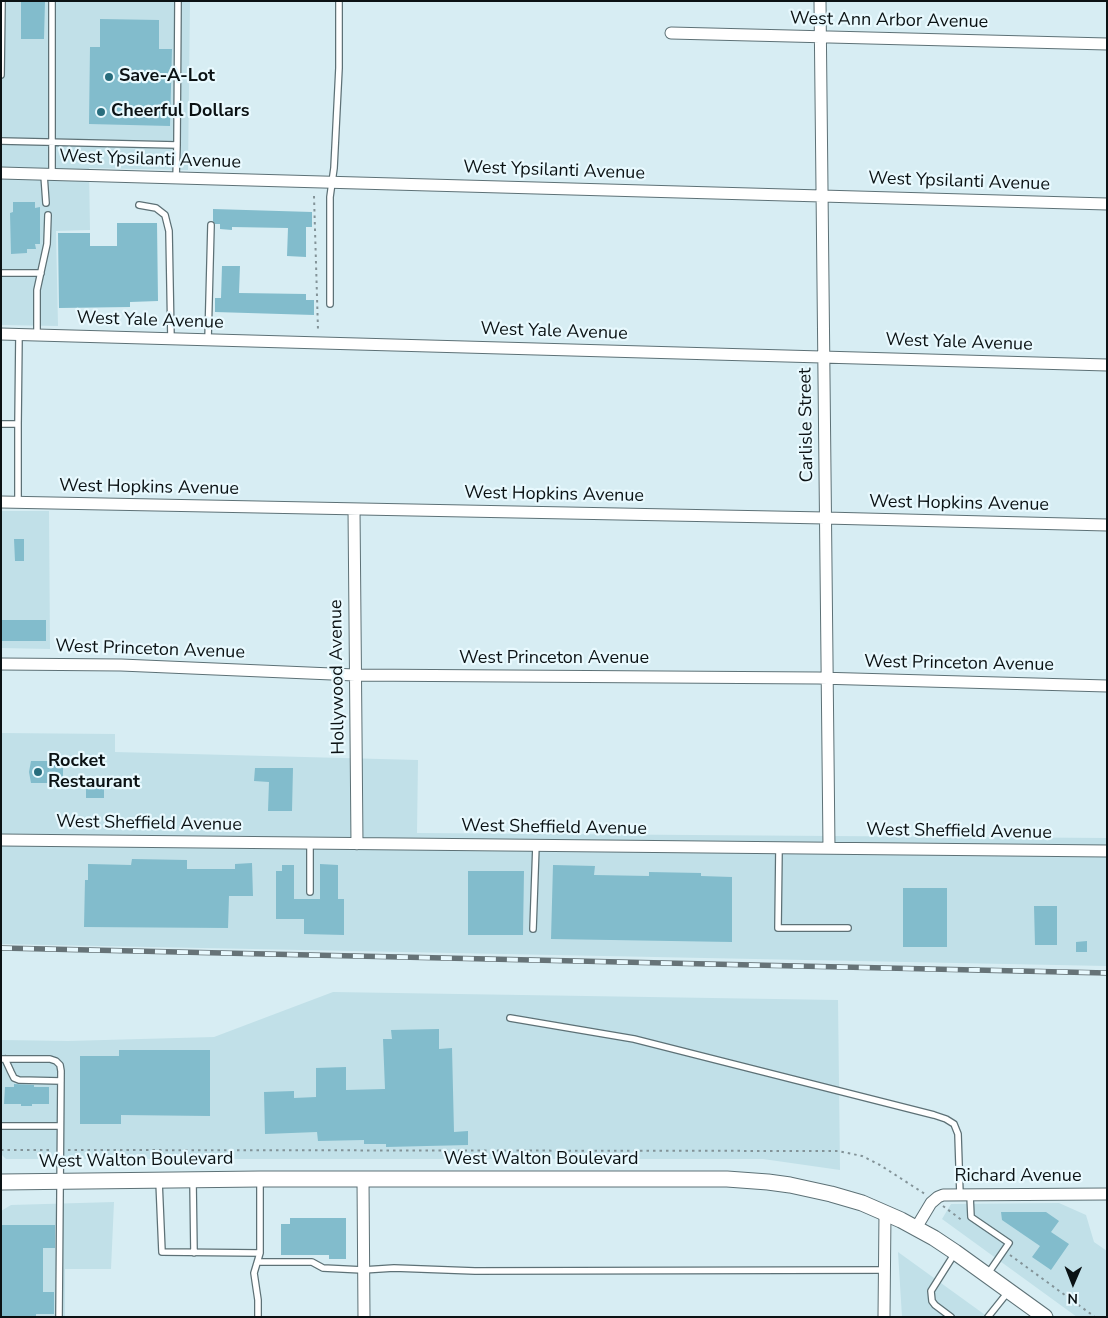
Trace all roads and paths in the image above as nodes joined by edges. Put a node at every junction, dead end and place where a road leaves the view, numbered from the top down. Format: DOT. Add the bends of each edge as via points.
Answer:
graph roads {
  1 [pos="2,1"];
  2 [pos="52,1"];
  3 [pos="178,1"];
  4 [pos="340,1"];
  5 [pos="820,1"];
  6 [pos="671,33"];
  7 [pos="820,36"];
  8 [pos="1107,44"];
  9 [pos="1,75"];
  10 [pos="1,141"];
  11 [pos="53,142"];
  12 [pos="177,145"];
  13 [pos="1,173"];
  14 [pos="48,175"];
  15 [pos="176,178"];
  16 [pos="332,183"];
  17 [pos="314,196"];
  18 [pos="822,196"];
  19 [pos="46,203"];
  20 [pos="1107,204"];
  21 [pos="139,205"];
  22 [pos="48,215"];
  23 [pos="211,225"];
  24 [pos="1,273"];
  25 [pos="41,273"];
  26 [pos="330,304"];
  27 [pos="318,330"];
  28 [pos="1,334"];
  29 [pos="19,334"];
  30 [pos="37,335"];
  31 [pos="171,339"];
  32 [pos="208,340"];
  33 [pos="824,357"];
  34 [pos="1107,365"];
  35 [pos="1,424"];
  36 [pos="18,424"];
  37 [pos="1,502"];
  38 [pos="18,503"];
  39 [pos="354,509"];
  40 [pos="825,518"];
  41 [pos="1107,525"];
  42 [pos="1,664"];
  43 [pos="355,675"];
  44 [pos="827,678"];
  45 [pos="1107,686"];
  46 [pos="1,840"];
  47 [pos="310,843"];
  48 [pos="357,844"];
  49 [pos="536,845"];
  50 [pos="779,848"];
  51 [pos="829,848"];
  52 [pos="1107,850"];
  53 [pos="310,892"];
  54 [pos="533,928"];
  55 [pos="848,928"];
  56 [pos="510,1018"];
  57 [pos="3,1059"];
  58 [pos="61,1081"];
  59 [pos="1,1126"];
  60 [pos="60,1126"];
  61 [pos="260,1179"];
  62 [pos="364,1179"];
  63 [pos="159,1180"];
  64 [pos="193,1180"];
  65 [pos="60,1181"];
  66 [pos="1,1182"];
  67 [pos="1107,1194"];
  68 [pos="965,1195"];
  69 [pos="885,1213"];
  70 [pos="916,1228"];
  71 [pos="955,1252"];
  72 [pos="194,1253"];
  73 [pos="260,1253"];
  74 [pos="258,1262"];
  75 [pos="364,1270"];
  76 [pos="884,1270"];
  77 [pos="987,1275"];
  78 [pos="1009,1290"];
  79 [pos="59,1317"];
  80 [pos="258,1317"];
  81 [pos="364,1317"];
  82 [pos="884,1317"];
  83 [pos="951,1317"];
  84 [pos="988,1317"];
  85 [pos="1045,1317"];
  1 -- 9 [label="lane"];
  2 -- 11 [label="lane"];
  3 -- 12 [label="lane"];
  4 -- 16 [label="lane"];
  5 -- 7 [label="street, Carlisle Street"];
  6 -- 7 [label="street, West Ann Arbor Avenue"];
  7 -- 8 [label="street, West Ann Arbor Avenue"];
  7 -- 18 [label="street, Carlisle Street"];
  10 -- 11 [label="lane"];
  11 -- 12 [label="lane"];
  11 -- 14 [label="lane"];
  12 -- 15 [label="lane"];
  13 -- 14 [label="street, West Ypsilanti Avenue"];
  14 -- 15 [label="street, West Ypsilanti Avenue"];
  14 -- 19 [label="lane"];
  15 -- 16 [label="street, West Ypsilanti Avenue"];
  16 -- 18 [label="street, West Ypsilanti Avenue"];
  16 -- 26 [label="lane"];
  17 -- 27 [label="path"];
  18 -- 20 [label="street, West Ypsilanti Avenue"];
  18 -- 33 [label="street, Carlisle Street"];
  21 -- 31 [label="lane" via="156,208 165,215"];
  22 -- 25 [label="lane"];
  23 -- 32 [label="lane"];
  24 -- 25 [label="lane"];
  25 -- 30 [label="lane" via="37,290"];
  28 -- 29 [label="street, West Yale Avenue"];
  29 -- 30 [label="street, West Yale Avenue"];
  29 -- 36 [label="lane"];
  30 -- 31 [label="street, West Yale Avenue"];
  31 -- 32 [label="street, West Yale Avenue"];
  32 -- 33 [label="street, West Yale Avenue"];
  33 -- 34 [label="street, West Yale Avenue"];
  33 -- 40 [label="street, Carlisle Street"];
  35 -- 36 [label="lane"];
  36 -- 38 [label="lane"];
  37 -- 38 [label="street, West Hopkins Avenue"];
  38 -- 39 [label="street, West Hopkins Avenue"];
  39 -- 40 [label="street, West Hopkins Avenue"];
  39 -- 43 [label="street, Hollywood Avenue"];
  40 -- 41 [label="street, West Hopkins Avenue"];
  40 -- 44 [label="street, Carlisle Street"];
  42 -- 43 [label="street, West Princeton Avenue" via="121,665"];
  43 -- 44 [label="street, West Princeton Avenue"];
  43 -- 48 [label="street, Hollywood Avenue"];
  44 -- 45 [label="street, West Princeton Avenue"];
  44 -- 51 [label="street, Carlisle Street"];
  46 -- 47 [label="street, West Sheffield Avenue"];
  47 -- 48 [label="street, West Sheffield Avenue"];
  47 -- 53 [label="lane"];
  48 -- 49 [label="street, West Sheffield Avenue"];
  49 -- 50 [label="street, West Sheffield Avenue"];
  49 -- 54 [label="lane"];
  50 -- 51 [label="street, West Sheffield Avenue"];
  50 -- 55 [label="lane" via="778,928"];
  51 -- 52 [label="street, West Sheffield Avenue"];
  56 -- 68 [label="lane" via="634,1039 934,1114 954,1124 958,1134"];
  57 -- 58 [label="lane" via="14,1078 19,1080"];
  57 -- 58 [label="lane" via="56,1061 60,1065"];
  58 -- 60 [label="lane"];
  59 -- 60 [label="lane"];
  60 -- 65 [label="lane"];
  61 -- 62 [label="main road, West Walton Boulevard"];
  61 -- 64 [label="main road, West Walton Boulevard"];
  61 -- 73 [label="lane"];
  62 -- 69 [label="main road, West Walton Boulevard" via="747,1180 810,1188"];
  62 -- 75 [label="street"];
  63 -- 64 [label="main road, West Walton Boulevard"];
  63 -- 65 [label="main road, West Walton Boulevard"];
  63 -- 72 [label="lane" via="162,1252"];
  64 -- 72 [label="lane"];
  65 -- 66 [label="main road, West Walton Boulevard"];
  65 -- 79 [label="lane"];
  67 -- 68 [label="street, Richard Avenue"];
  68 -- 70 [label="street, Richard Avenue" via="942,1195 934,1200"];
  68 -- 77 [label="lane" via="971,1217 1009,1243"];
  69 -- 70 [label="main road, West Walton Boulevard"];
  69 -- 76 [label="street"];
  70 -- 71 [label="main road, West Walton Boulevard"];
  71 -- 77 [label="main road, West Walton Boulevard"];
  71 -- 83 [label="lane" via="931,1291 935,1305"];
  72 -- 73 [label="lane"];
  73 -- 74 [label="lane"];
  74 -- 75 [label="lane" via="312,1262 323,1268"];
  74 -- 80 [label="lane" via="254,1272"];
  75 -- 76 [label="lane"];
  75 -- 81 [label="street"];
  76 -- 82 [label="street"];
  77 -- 78 [label="main road, West Walton Boulevard"];
  78 -- 84 [label="lane"];
  78 -- 85 [label="main road, West Walton Boulevard"];
}
